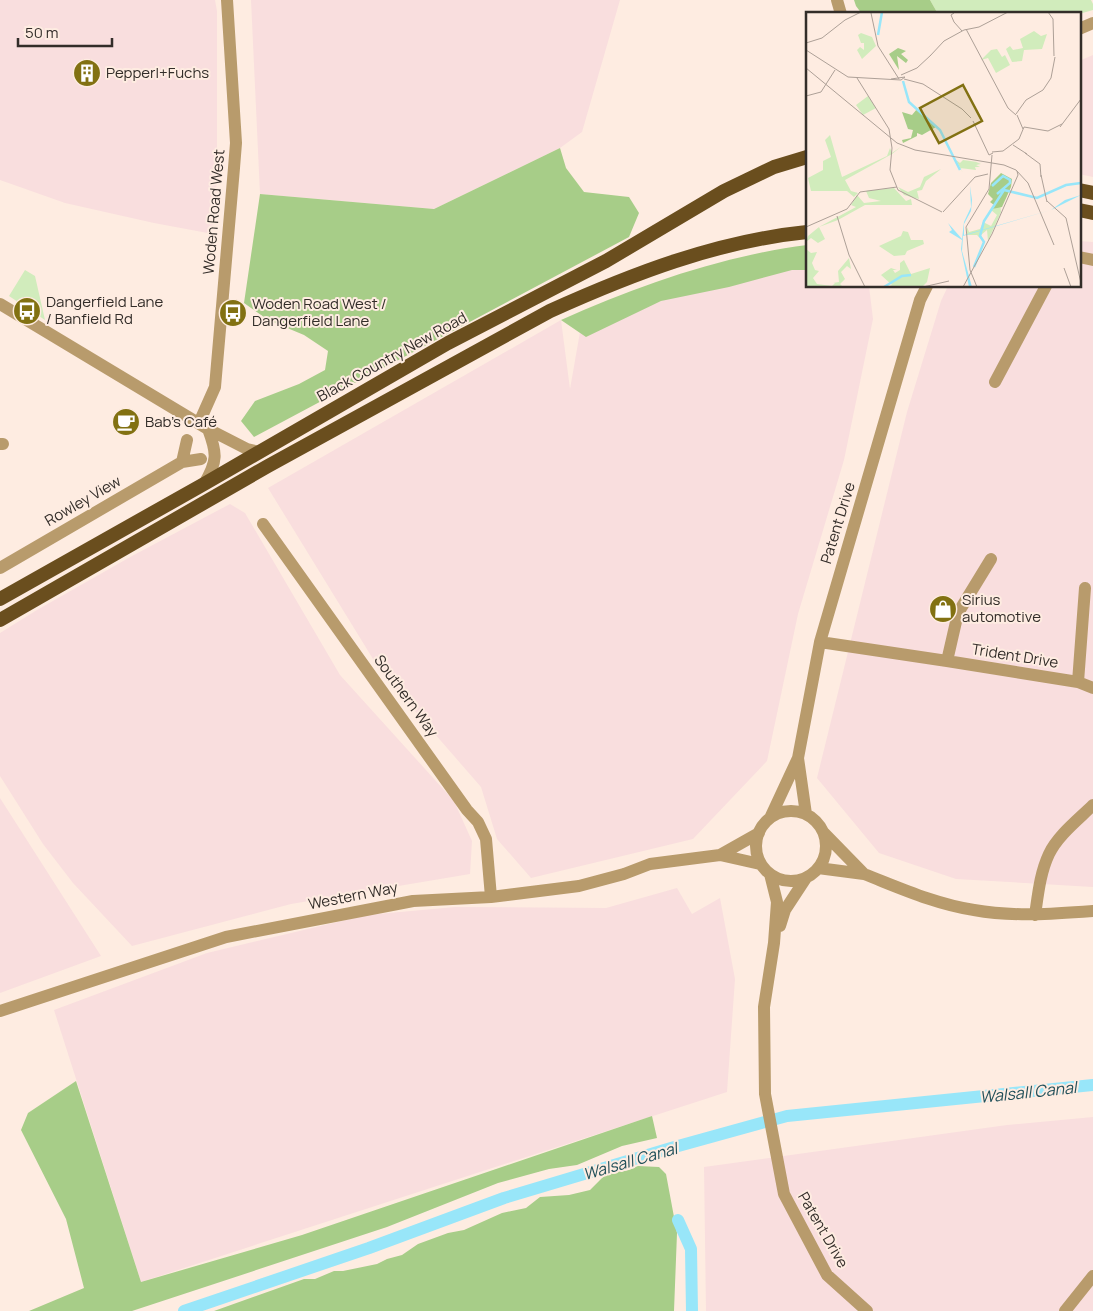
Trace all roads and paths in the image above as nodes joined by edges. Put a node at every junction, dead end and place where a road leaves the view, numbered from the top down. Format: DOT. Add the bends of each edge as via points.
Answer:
graph roads {
  1 [pos="227,0"];
  2 [pos="806,157"];
  3 [pos="1080,190"];
  4 [pos="1093,193"];
  5 [pos="1080,210"];
  6 [pos="1093,213"];
  7 [pos="806,232"];
  8 [pos="1080,256"];
  9 [pos="1093,260"];
  10 [pos="919,288"];
  11 [pos="926,288"];
  12 [pos="1045,288"];
  13 [pos="920,300"];
  14 [pos="0,304"];
  15 [pos="995,382"];
  16 [pos="203,426"];
  17 [pos="187,440"];
  18 [pos="259,452"];
  19 [pos="201,459"];
  20 [pos="182,462"];
  21 [pos="204,484"];
  22 [pos="263,524"];
  23 [pos="991,559"];
  24 [pos="0,568"];
  25 [pos="1086,588"];
  26 [pos="0,599"];
  27 [pos="0,620"];
  28 [pos="820,642"];
  29 [pos="947,661"];
  30 [pos="1078,682"];
  31 [pos="1093,688"];
  32 [pos="798,758"];
  33 [pos="1093,805"];
  34 [pos="806,814"];
  35 [pos="771,816"];
  36 [pos="759,833"];
  37 [pos="824,833"];
  38 [pos="720,855"];
  39 [pos="760,864"];
  40 [pos="818,868"];
  41 [pos="770,874"];
  42 [pos="864,874"];
  43 [pos="806,878"];
  44 [pos="491,897"];
  45 [pos="1093,911"];
  46 [pos="1035,915"];
  47 [pos="774,942"];
  48 [pos="0,1011"];
  49 [pos="1093,1276"];
  50 [pos="867,1311"];
  51 [pos="1065,1311"];
  1 -- 16 [label="street, Woden Road West" via="236,143 215,387"];
  2 -- 18 [label="highway, Black Country New Road" via="774,167 724,191 606,261 448,343"];
  3 -- 4 [label="highway"];
  5 -- 6 [label="highway"];
  7 -- 27 [label="highway" via="726,246 681,259 550,310 268,466"];
  8 -- 9 [label="street"];
  10 -- 13 [label="street, Patent Drive"];
  11 -- 13 [label="street, Patent Drive"];
  12 -- 15 [label="street"];
  13 -- 28 [label="street, Patent Drive"];
  14 -- 16 [label="street"];
  16 -- 18 [label="street"];
  16 -- 21 [label="street" via="215,447 214,467"];
  17 -- 20 [label="street"];
  18 -- 21 [label="highway, Black Country New Road"];
  19 -- 20 [label="street, Rowley View"];
  20 -- 24 [label="street, Rowley View"];
  21 -- 26 [label="highway, Black Country New Road"];
  22 -- 44 [label="street, Southern Way" via="478,822 486,839"];
  23 -- 29 [label="street, Trident Drive" via="958,613"];
  25 -- 30 [label="street, Trident Drive"];
  28 -- 29 [label="street, Trident Drive"];
  28 -- 32 [label="street, Patent Drive"];
  29 -- 30 [label="street, Trident Drive"];
  30 -- 31 [label="street, Trident Drive"];
  32 -- 34 [label="street, Patent Drive"];
  32 -- 35 [label="street, Patent Drive"];
  33 -- 46 [label="street" via="1050,852 1042,874"];
  34 -- 35 [label="street" via="782,811"];
  34 -- 37 [label="street"];
  35 -- 36 [label="street"];
  36 -- 38 [label="street, Western Way"];
  36 -- 39 [label="street" via="756,850"];
  37 -- 40 [label="street" via="824,857"];
  37 -- 42 [label="street"];
  38 -- 39 [label="street, Western Way"];
  38 -- 44 [label="street, Western Way" via="650,864 579,886"];
  39 -- 41 [label="street"];
  40 -- 42 [label="street"];
  40 -- 43 [label="street"];
  41 -- 43 [label="street" via="785,881"];
  41 -- 47 [label="street" via="777,902"];
  42 -- 46 [label="street" via="920,897 974,910"];
  43 -- 47 [label="street" via="786,910"];
  44 -- 48 [label="street, Western Way" via="414,900 226,937"];
  45 -- 46 [label="street"];
  47 -- 50 [label="street, Patent Drive" via="764,1006 765,1094 784,1194 827,1275"];
  49 -- 51 [label="street"];
}
